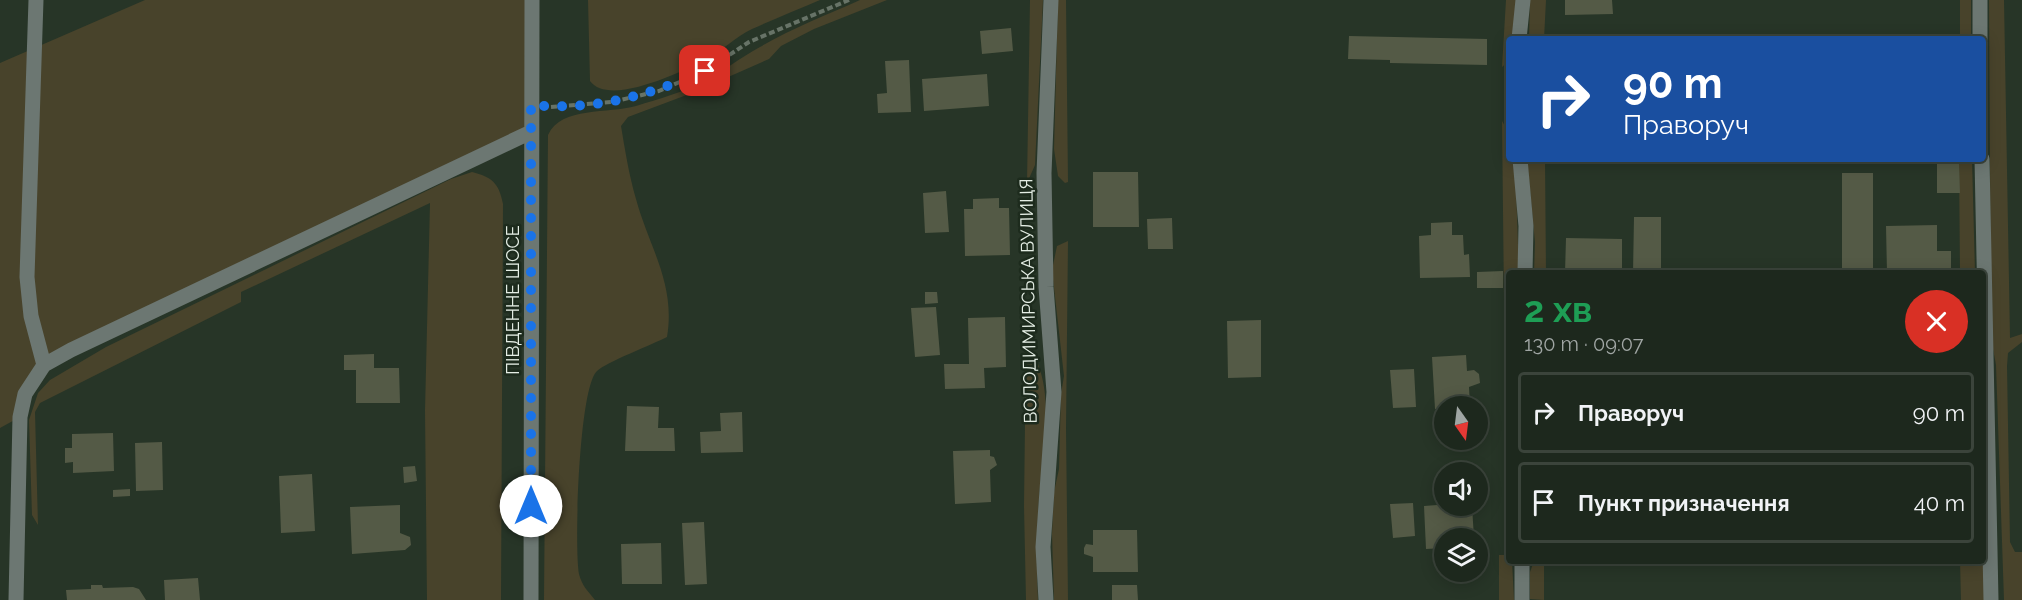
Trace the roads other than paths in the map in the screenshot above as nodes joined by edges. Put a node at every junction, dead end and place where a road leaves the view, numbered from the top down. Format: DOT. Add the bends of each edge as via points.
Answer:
graph roads {
  1 [pos="36,0"];
  2 [pos="532,0"];
  3 [pos="1051,0"];
  4 [pos="1523,0"];
  5 [pos="1980,0"];
  6 [pos="1519,36"];
  7 [pos="1980,36"];
  8 [pos="531,132"];
  9 [pos="1520,162"];
  10 [pos="1982,162"];
  11 [pos="1525,270"];
  12 [pos="1984,270"];
  13 [pos="1986,355"];
  14 [pos="44,365"];
  15 [pos="1522,564"];
  16 [pos="16,600"];
  17 [pos="531,600"];
  18 [pos="1046,600"];
  19 [pos="1522,600"];
  20 [pos="1991,600"];
  1 -- 14 [label="street" via="27,277 31,316"];
  2 -- 8 [label="street, ПІВДЕННЕ ШОСЕ"];
  3 -- 18 [label="street, ВОЛОДИМИРСЬКА ВУЛИЦЯ" via="1044,184 1054,392 1043,547"];
  4 -- 6 [label="street"];
  5 -- 7 [label="street"];
  8 -- 14 [label="street"];
  8 -- 17 [label="street, ПІВДЕННЕ ШОСЕ"];
  9 -- 11 [label="street"];
  10 -- 12 [label="street"];
  13 -- 20 [label="street"];
  14 -- 16 [label="street" via="25,394 20,417"];
  15 -- 19 [label="street"];
}
